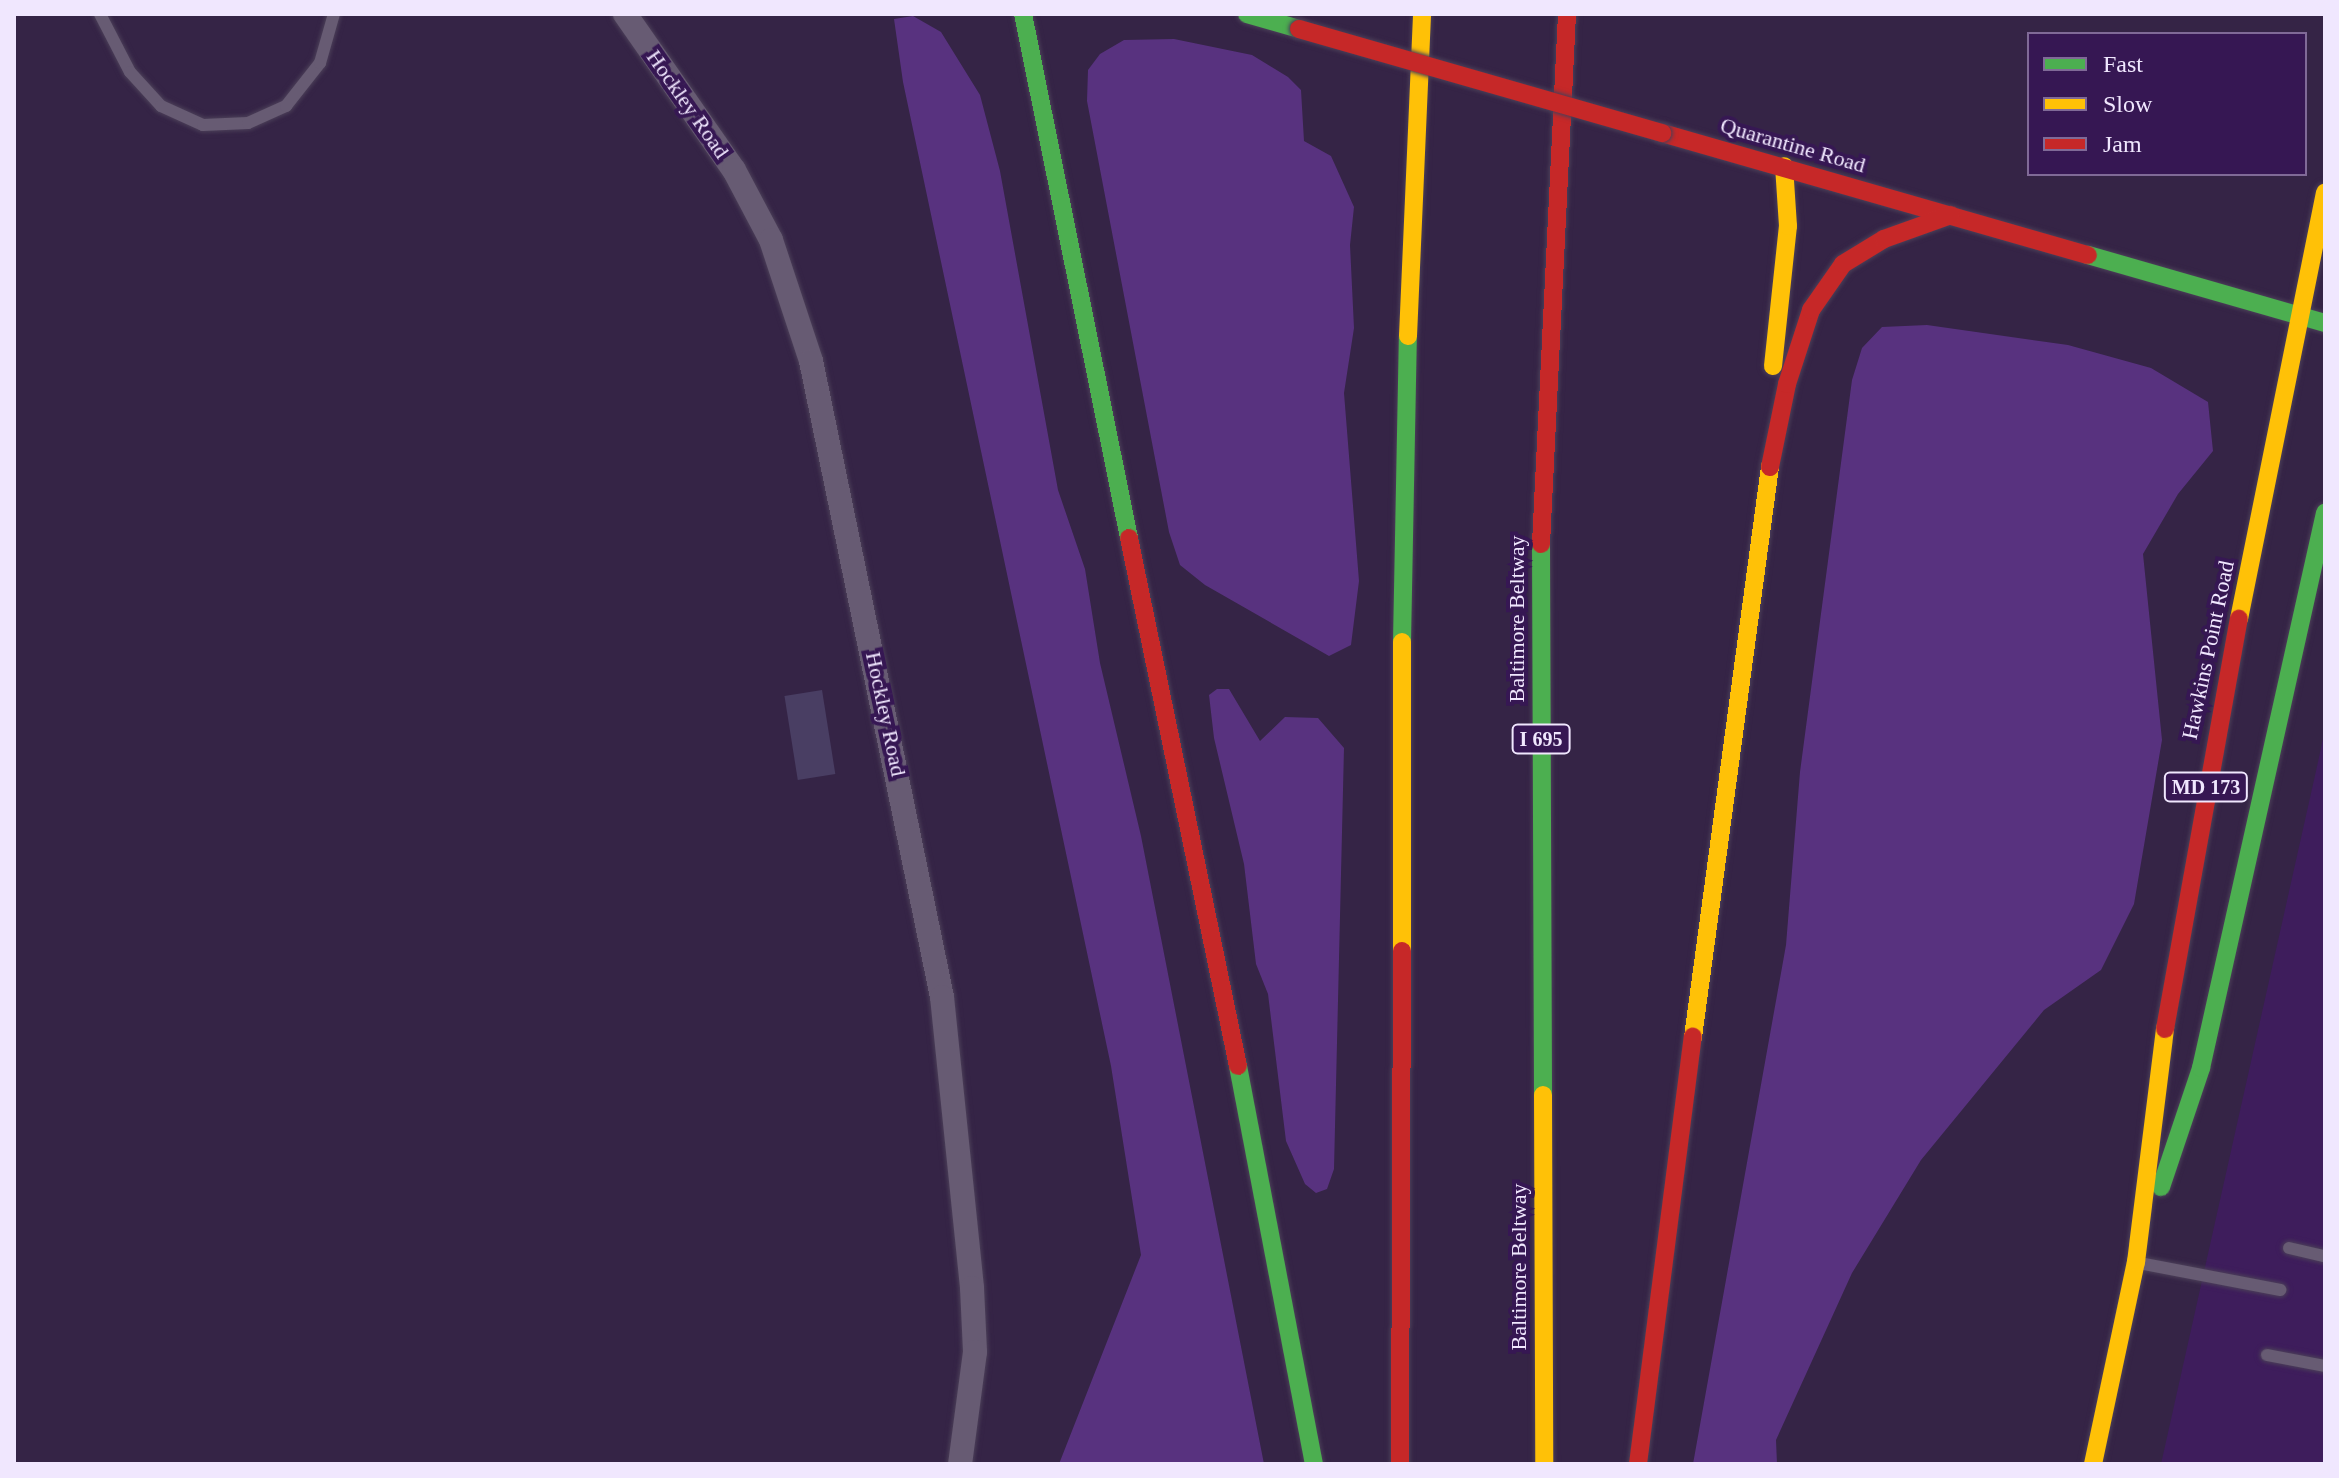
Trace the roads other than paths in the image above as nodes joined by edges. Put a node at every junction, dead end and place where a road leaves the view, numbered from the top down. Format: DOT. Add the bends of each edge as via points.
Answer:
graph roads {
  1 [pos="100,14"];
  2 [pos="334,14"];
  3 [pos="625,14"];
  4 [pos="1023,14"];
  5 [pos="1247,14"];
  6 [pos="1422,14"];
  7 [pos="1567,14"];
  8 [pos="1784,166"];
  9 [pos="2325,193"];
  10 [pos="1951,215"];
  11 [pos="2301,316"];
  12 [pos="2325,323"];
  13 [pos="1773,445"];
  14 [pos="2325,513"];
  15 [pos="2289,1248"];
  16 [pos="2325,1256"];
  17 [pos="2136,1262"];
  18 [pos="2280,1290"];
  19 [pos="2267,1355"];
  20 [pos="2325,1366"];
  21 [pos="960,1464"];
  22 [pos="1314,1464"];
  23 [pos="1400,1464"];
  24 [pos="1544,1464"];
  25 [pos="1638,1464"];
  26 [pos="2093,1464"];
  1 -- 2 [label="lane" via="130,72 161,106 203,125 248,123 286,106 320,63"];
  3 -- 21 [label="street, Hockley Road" via="734,170 771,240 811,361 942,997 975,1352"];
  4 -- 22 [label="main road" via="1210,921"];
  5 -- 8 [label="main road, Quarantine Road, bridge"];
  6 -- 23 [label="main road" via="1403,465"];
  7 -- 24 [label="main road, Baltimore Beltway / I 695" via="1541,468"];
  8 -- 10 [label="main road, Quarantine Road"];
  8 -- 13 [label="main road" via="1788,226 1773,355"];
  9 -- 11 [label="main road, Hawkins Point Road / MD 173"];
  10 -- 11 [label="main road, Quarantine Road"];
  10 -- 13 [label="main road" via="1865,248 1827,283 1799,345"];
  11 -- 12 [label="main road, Quarantine Road"];
  11 -- 17 [label="main road, Hawkins Point Road / MD 173" via="2210,762 2160,1059"];
  13 -- 25 [label="main road"];
  14 -- 17 [label="main road, Hawkins Point Road / MD 173" via="2201,1068"];
  15 -- 16 [label="lane"];
  17 -- 18 [label="lane"];
  17 -- 26 [label="main road, Hawkins Point Road / MD 173"];
  19 -- 20 [label="lane"];
}
